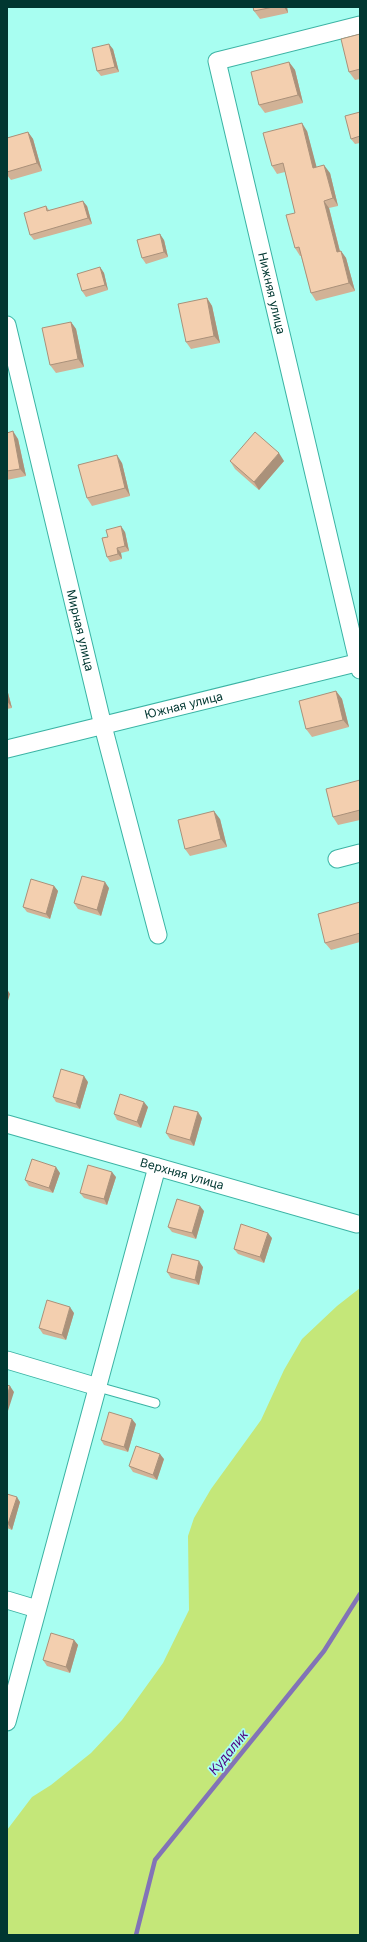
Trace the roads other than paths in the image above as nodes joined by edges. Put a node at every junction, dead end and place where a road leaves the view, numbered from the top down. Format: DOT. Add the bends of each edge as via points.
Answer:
graph roads {
  1 [pos="360,25"];
  2 [pos="7,325"];
  3 [pos="359,665"];
  4 [pos="103,726"];
  5 [pos="7,748"];
  6 [pos="360,853"];
  7 [pos="337,859"];
  8 [pos="158,935"];
  9 [pos="7,1124"];
  10 [pos="157,1167"];
  11 [pos="357,1224"];
  12 [pos="7,1360"];
  13 [pos="98,1387"];
  14 [pos="155,1403"];
  15 [pos="7,1600"];
  16 [pos="37,1609"];
  17 [pos="7,1722"];
  1 -- 3 [label="street, Нижняя улица" via="217,61"];
  2 -- 4 [label="street, Мирная улица"];
  3 -- 4 [label="street, Южная улица"];
  4 -- 5 [label="street, Южная улица"];
  4 -- 8 [label="street, Мирная улица"];
  6 -- 7 [label="street"];
  9 -- 10 [label="street, Верхняя улица"];
  10 -- 11 [label="street, Верхняя улица"];
  10 -- 13 [label="street"];
  12 -- 13 [label="street"];
  13 -- 14 [label="lane"];
  13 -- 16 [label="street"];
  15 -- 16 [label="street"];
  16 -- 17 [label="street"];
}
